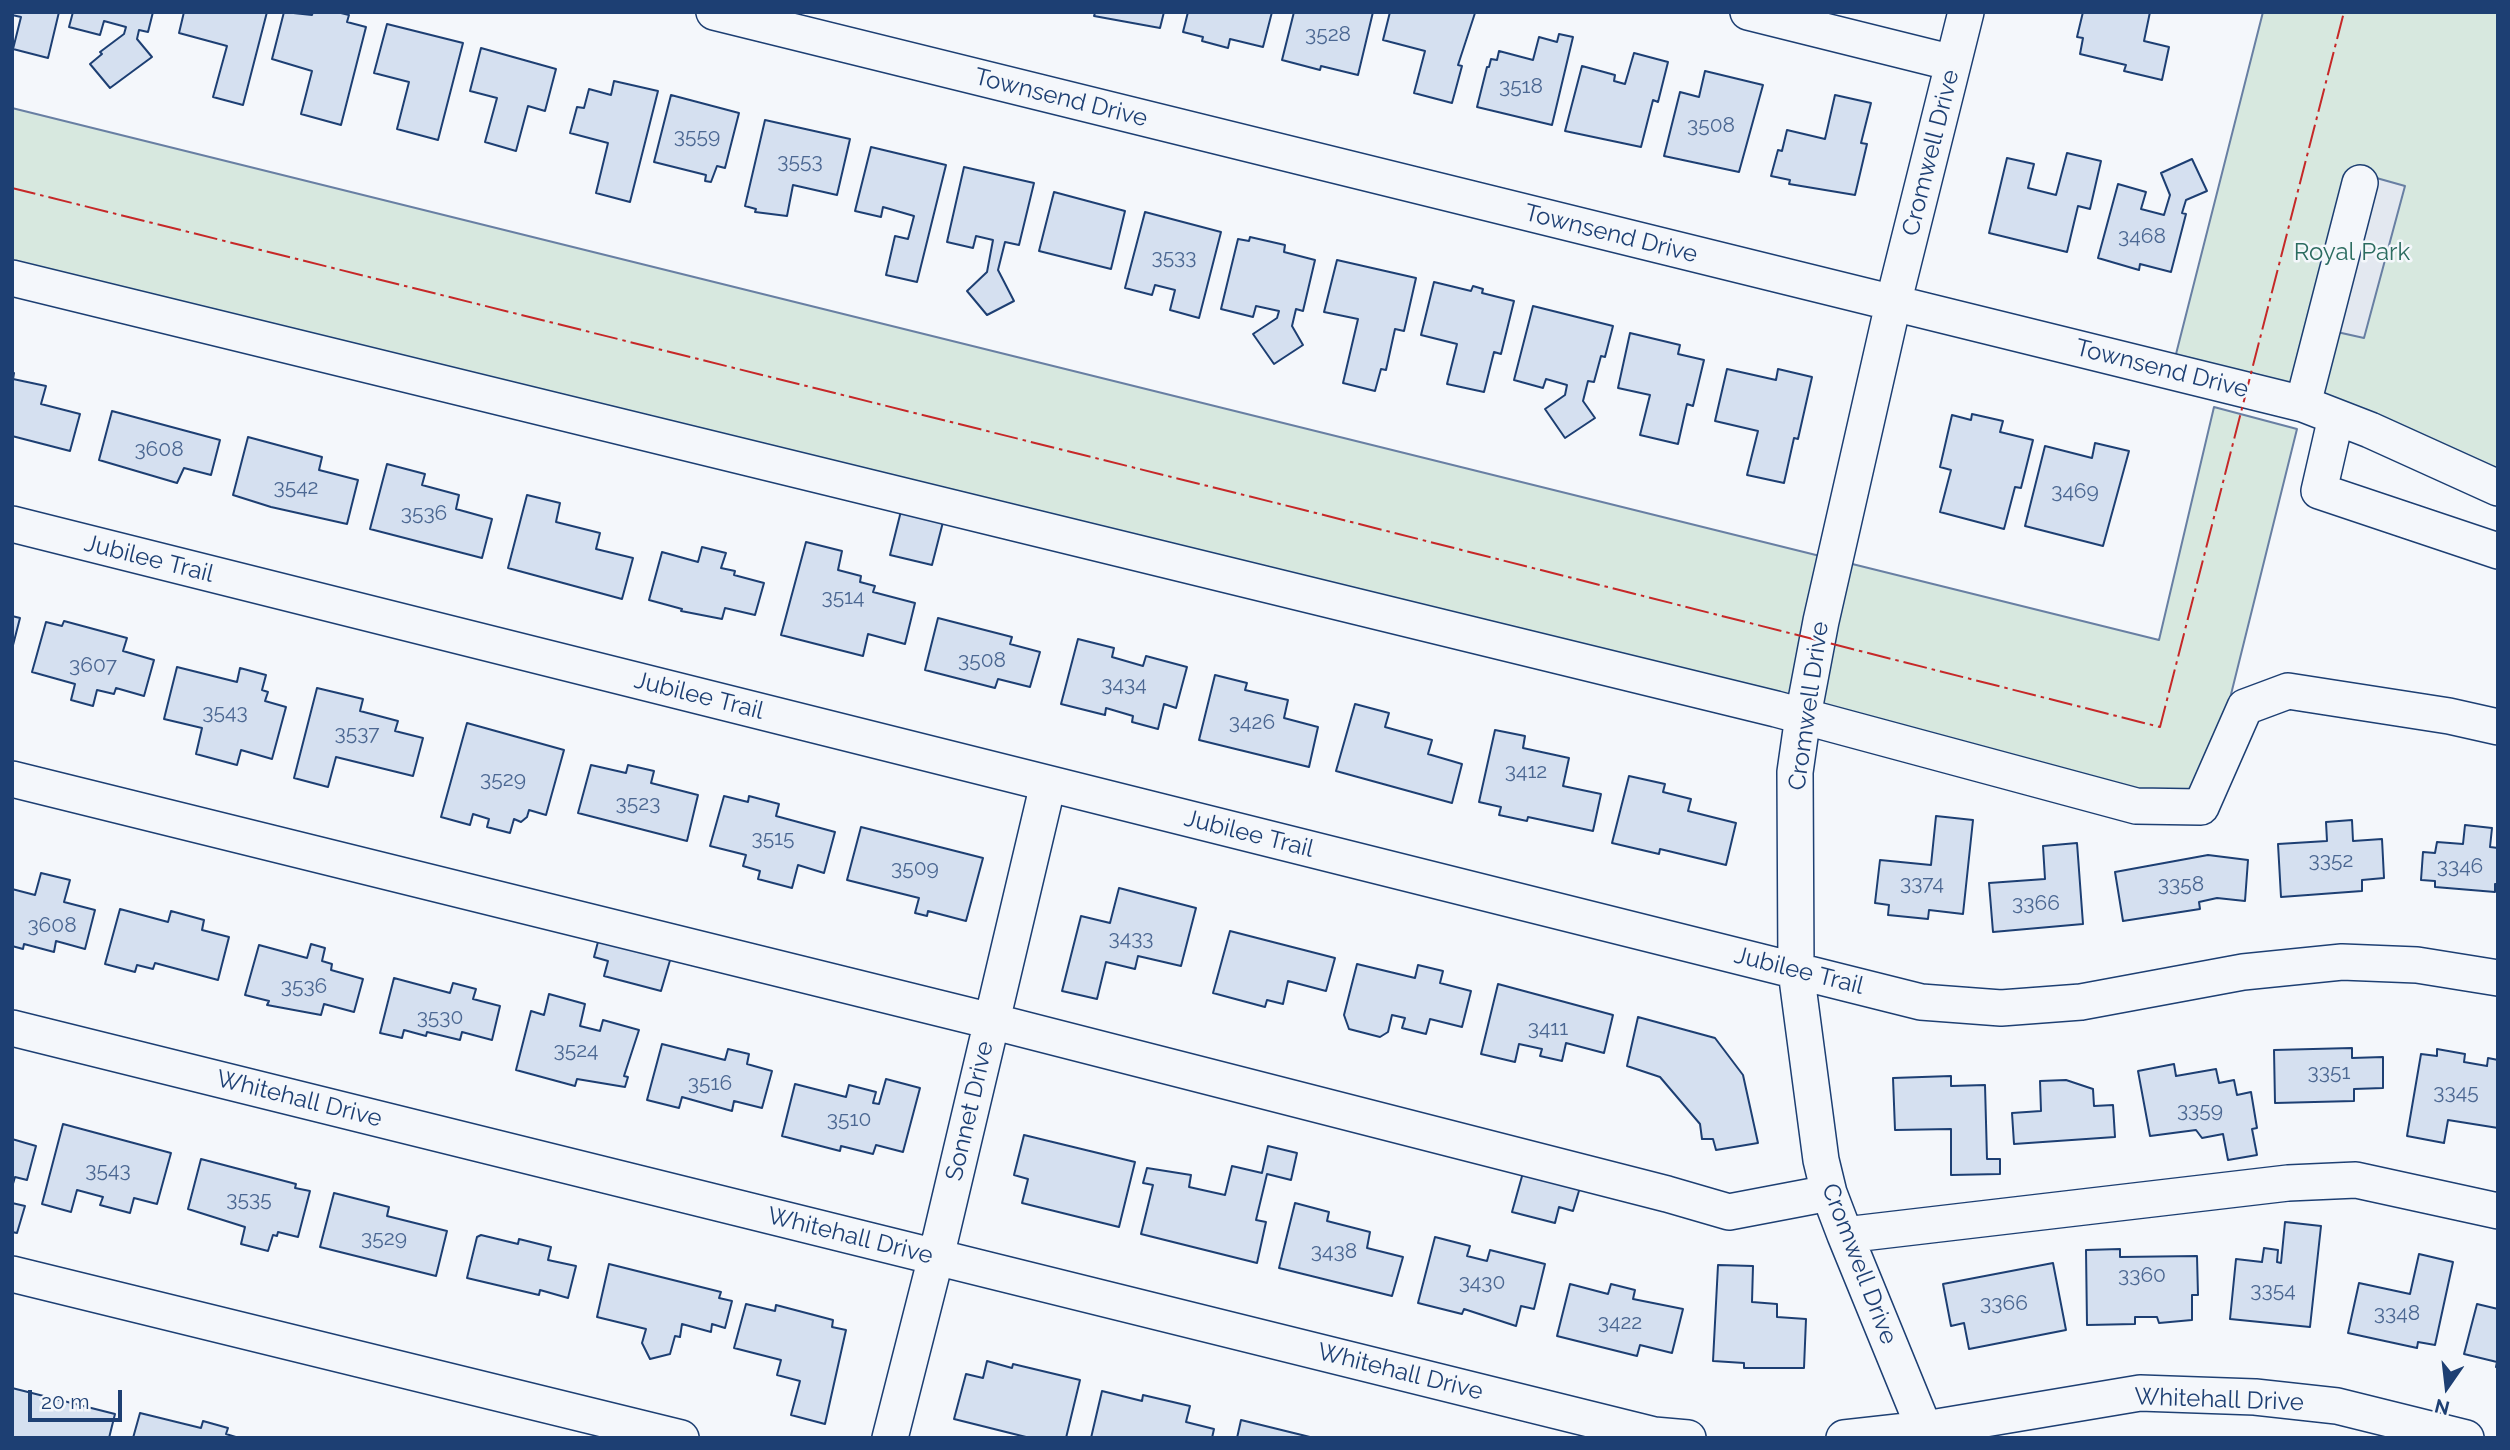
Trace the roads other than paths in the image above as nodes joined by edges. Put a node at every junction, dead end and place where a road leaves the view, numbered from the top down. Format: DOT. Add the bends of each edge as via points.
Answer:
graph roads {
  1 [pos="714,12"];
  2 [pos="1748,12"];
  3 [pos="1966,12"];
  4 [pos="1954,63"];
  5 [pos="2360,183"];
  6 [pos="12,278"];
  7 [pos="1893,304"];
  8 [pos="2304,404"];
  9 [pos="2336,417"];
  10 [pos="2498,488"];
  11 [pos="12,524"];
  12 [pos="2498,551"];
  13 [pos="1803,716"];
  14 [pos="2498,727"];
  15 [pos="12,779"];
  16 [pos="1048,784"];
  17 [pos="1796,971"];
  18 [pos="2498,978"];
  19 [pos="991,1021"];
  20 [pos="12,1028"];
  21 [pos="1829,1193"];
  22 [pos="2498,1211"];
  23 [pos="1845,1235"];
  24 [pos="936,1257"];
  25 [pos="12,1274"];
  26 [pos="1926,1433"];
  27 [pos="681,1438"];
  28 [pos="890,1438"];
  29 [pos="1688,1438"];
  30 [pos="1844,1438"];
  31 [pos="2466,1438"];
  1 -- 7 [label="street, Townsend Drive"];
  2 -- 4 [label="street"];
  3 -- 4 [label="street, Cromwell Drive"];
  4 -- 7 [label="street, Cromwell Drive"];
  5 -- 8 [label="street"];
  6 -- 13 [label="street"];
  7 -- 8 [label="street, Townsend Drive"];
  7 -- 13 [label="street, Cromwell Drive"];
  8 -- 9 [label="street, Townsend Drive"];
  9 -- 10 [label="street, Townsend Drive"];
  9 -- 12 [label="street" via="2319,491"];
  11 -- 16 [label="street, Jubilee Trail"];
  13 -- 14 [label="street" via="2136,806 2201,807 2245,707 2288,691"];
  13 -- 17 [label="street, Cromwell Drive" via="1795,772"];
  15 -- 19 [label="street"];
  16 -- 17 [label="street, Jubilee Trail"];
  16 -- 19 [label="street, Sonnet Drive"];
  17 -- 18 [label="street, Jubilee Trail" via="1921,1002 2001,1008 2081,1002 2243,972 2342,961 2417,965"];
  17 -- 21 [label="street, Cromwell Drive"];
  19 -- 21 [label="street" via="1729,1212"];
  19 -- 24 [label="street, Sonnet Drive"];
  20 -- 24 [label="street, Whitehall Drive"];
  21 -- 23 [label="street, Cromwell Drive"];
  22 -- 23 [label="street" via="2356,1180 2288,1183"];
  23 -- 26 [label="street, Cromwell Drive"];
  24 -- 28 [label="street, Sonnet Drive"];
  24 -- 29 [label="street, Whitehall Drive" via="1654,1435"];
  25 -- 27 [label="street"];
  26 -- 30 [label="street, Whitehall Drive"];
  26 -- 31 [label="street, Whitehall Drive" via="2140,1393 2255,1397 2337,1406"];
}
